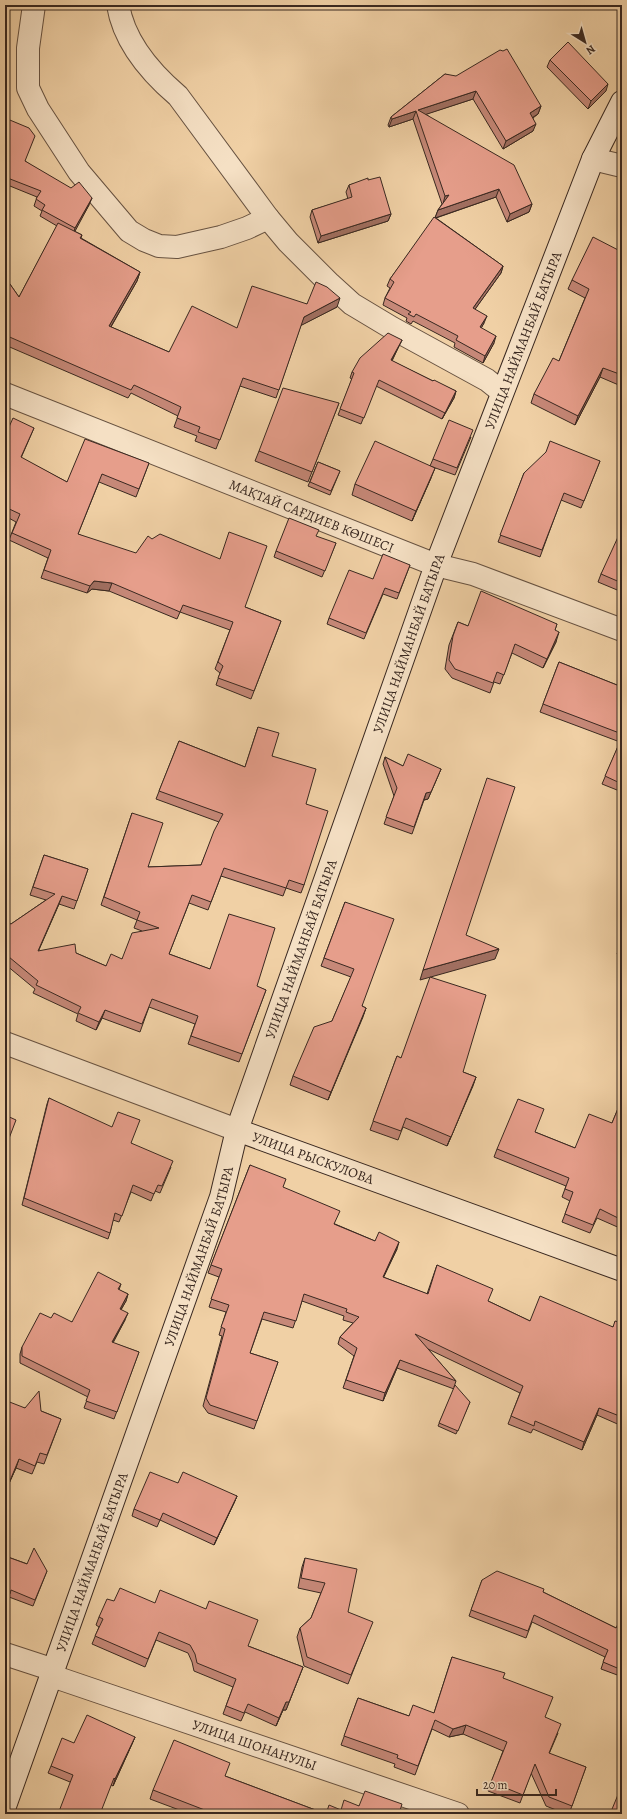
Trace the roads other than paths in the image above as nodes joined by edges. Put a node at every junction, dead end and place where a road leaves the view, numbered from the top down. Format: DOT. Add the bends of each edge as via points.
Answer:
graph roads {
  1 [pos="34,5"];
  2 [pos="118,5"];
  3 [pos="622,102"];
  4 [pos="593,159"];
  5 [pos="622,166"];
  6 [pos="268,218"];
  7 [pos="502,392"];
  8 [pos="5,394"];
  9 [pos="436,565"];
  10 [pos="622,630"];
  11 [pos="5,1043"];
  12 [pos="237,1130"];
  13 [pos="622,1270"];
  14 [pos="5,1654"];
  15 [pos="53,1673"];
  16 [pos="5,1806"];
  17 [pos="458,1814"];
  1 -- 6 [label="street" via="28,48 28,88 38,109 79,172 129,231 159,246 177,247 221,237"];
  2 -- 6 [label="street" via="120,16 145,64 178,96"];
  3 -- 4 [label="street, УЛИЦА НАЙМАНБАЙ БАТЫРА"];
  4 -- 5 [label="street"];
  4 -- 7 [label="street, УЛИЦА НАЙМАНБАЙ БАТЫРА"];
  6 -- 7 [label="street" via="288,242 352,304 487,380"];
  7 -- 9 [label="street, УЛИЦА НАЙМАНБАЙ БАТЫРА"];
  8 -- 9 [label="street, МАҚТАЙ САҒДИЕВ КӨШЕСІ"];
  9 -- 10 [label="street, МАҚТАЙ САҒДИЕВ КӨШЕСІ" via="473,574"];
  9 -- 12 [label="street, УЛИЦА НАЙМАНБАЙ БАТЫРА"];
  11 -- 12 [label="street, УЛИЦА РЫСКУЛОВА"];
  12 -- 13 [label="street, УЛИЦА РЫСКУЛОВА"];
  12 -- 15 [label="street, УЛИЦА НАЙМАНБАЙ БАТЫРА" via="221,1197"];
  14 -- 15 [label="street, УЛИЦА ШОНАНУЛЫ"];
  15 -- 16 [label="street, УЛИЦА НАЙМАНБАЙ БАТЫРА"];
  15 -- 17 [label="street, УЛИЦА ШОНАНУЛЫ"];
}
